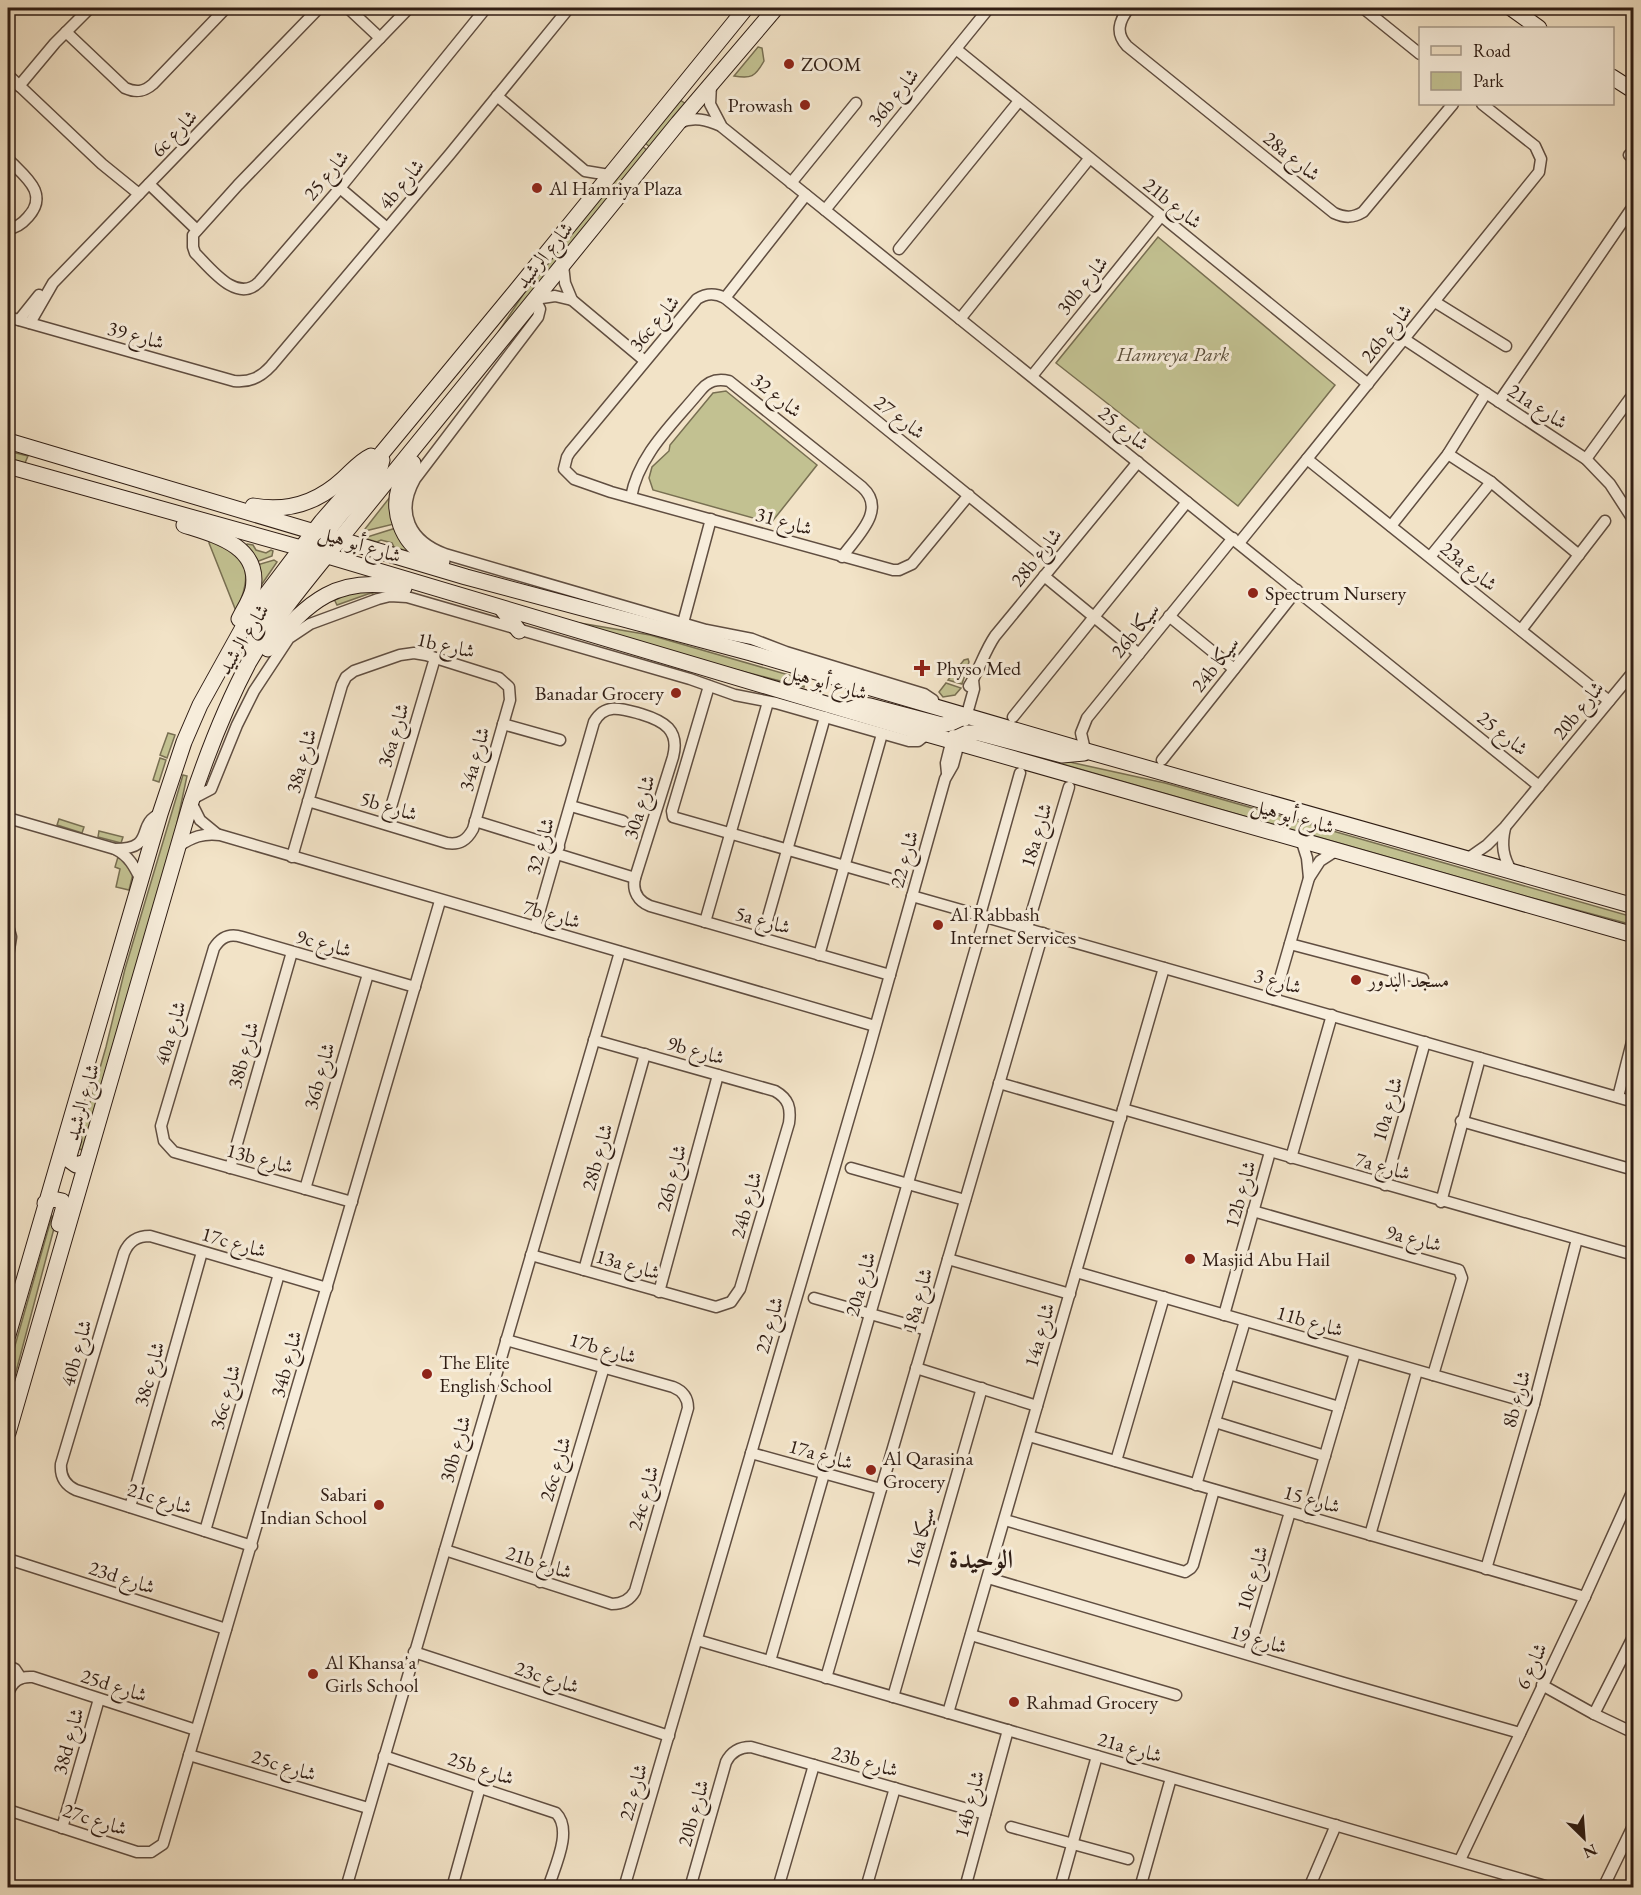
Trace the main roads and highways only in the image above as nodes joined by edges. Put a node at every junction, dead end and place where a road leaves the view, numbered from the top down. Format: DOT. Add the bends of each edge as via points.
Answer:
graph roads {
  1 [pos="746,8"];
  2 [pos="776,8"];
  3 [pos="1511,8"];
  4 [pos="1538,27"];
  5 [pos="1614,78"];
  6 [pos="1634,91"];
  7 [pos="424,436"];
  8 [pos="8,441"];
  9 [pos="382,453"];
  10 [pos="8,466"];
  11 [pos="65,481"];
  12 [pos="197,497"];
  13 [pos="131,500"];
  14 [pos="320,543"];
  15 [pos="466,577"];
  16 [pos="439,590"];
  17 [pos="502,609"];
  18 [pos="519,631"];
  19 [pos="231,649"];
  20 [pos="250,661"];
  21 [pos="848,711"];
  22 [pos="957,725"];
  23 [pos="1634,906"];
  24 [pos="1634,935"];
  25 [pos="93,1043"];
  26 [pos="86,1162"];
  27 [pos="45,1203"];
  28 [pos="46,1301"];
  29 [pos="8,1335"];
  30 [pos="8,1433"];
  1 -- 9 [label="main road, شارع الرشيد"];
  2 -- 7 [label="main road, شارع الرشيد"];
  3 -- 4 [label="main road"];
  5 -- 6 [label="main road"];
  7 -- 14 [label="main road, شارع الرشيد"];
  7 -- 15 [label="main road" via="422,449 399,487 400,524 423,554 454,566"];
  8 -- 12 [label="main road, شارع أبو هيل"];
  9 -- 12 [label="main road" via="362,461 326,493 293,506 266,508 210,495"];
  9 -- 14 [label="main road" via="373,479"];
  10 -- 11 [label="main road, شارع أبو هيل"];
  11 -- 13 [label="main road, شارع أبو هيل"];
  11 -- 14 [label="main road" via="99,482"];
  12 -- 14 [label="main road, شارع أبو هيل"];
  13 -- 14 [label="main road, شارع أبو هيل"];
  13 -- 19 [label="main road" via="149,513 228,541 244,554 251,566 253,588 234,628"];
  14 -- 15 [label="main road" via="433,579 455,581"];
  14 -- 16 [label="main road, شارع أبو هيل"];
  14 -- 19 [label="main road, شارع الرشيد" via="257,608"];
  14 -- 20 [label="main road" via="256,632"];
  15 -- 22 [label="main road, شارع أبو هيل" via="610,610 935,708"];
  16 -- 17 [label="main road, شارع أبو هيل"];
  16 -- 20 [label="main road" via="421,592 372,584 343,588 304,610 266,652"];
  17 -- 18 [label="main road"];
  17 -- 21 [label="main road, شارع أبو هيل"];
  19 -- 25 [label="main road, شارع الرشيد" via="200,705 159,814"];
  20 -- 26 [label="main road, شارع الرشيد" via="225,712 191,801"];
  21 -- 22 [label="main road" via="870,706"];
  21 -- 22 [label="main road, شارع أبو هيل" via="927,734"];
  22 -- 23 [label="main road, شارع أبو هيل" via="1062,755 1087,751"];
  22 -- 24 [label="main road, شارع أبو هيل" via="1184,807"];
  25 -- 26 [label="main road" via="95,1068 69,1156 76,1165"];
  25 -- 27 [label="main road, شارع الرشيد"];
  26 -- 28 [label="main road, شارع الرشيد"];
  27 -- 28 [label="main road" via="58,1199 64,1206 42,1284"];
  27 -- 29 [label="main road, شارع الرشيد"];
  28 -- 30 [label="main road, شارع الرشيد"];
}
